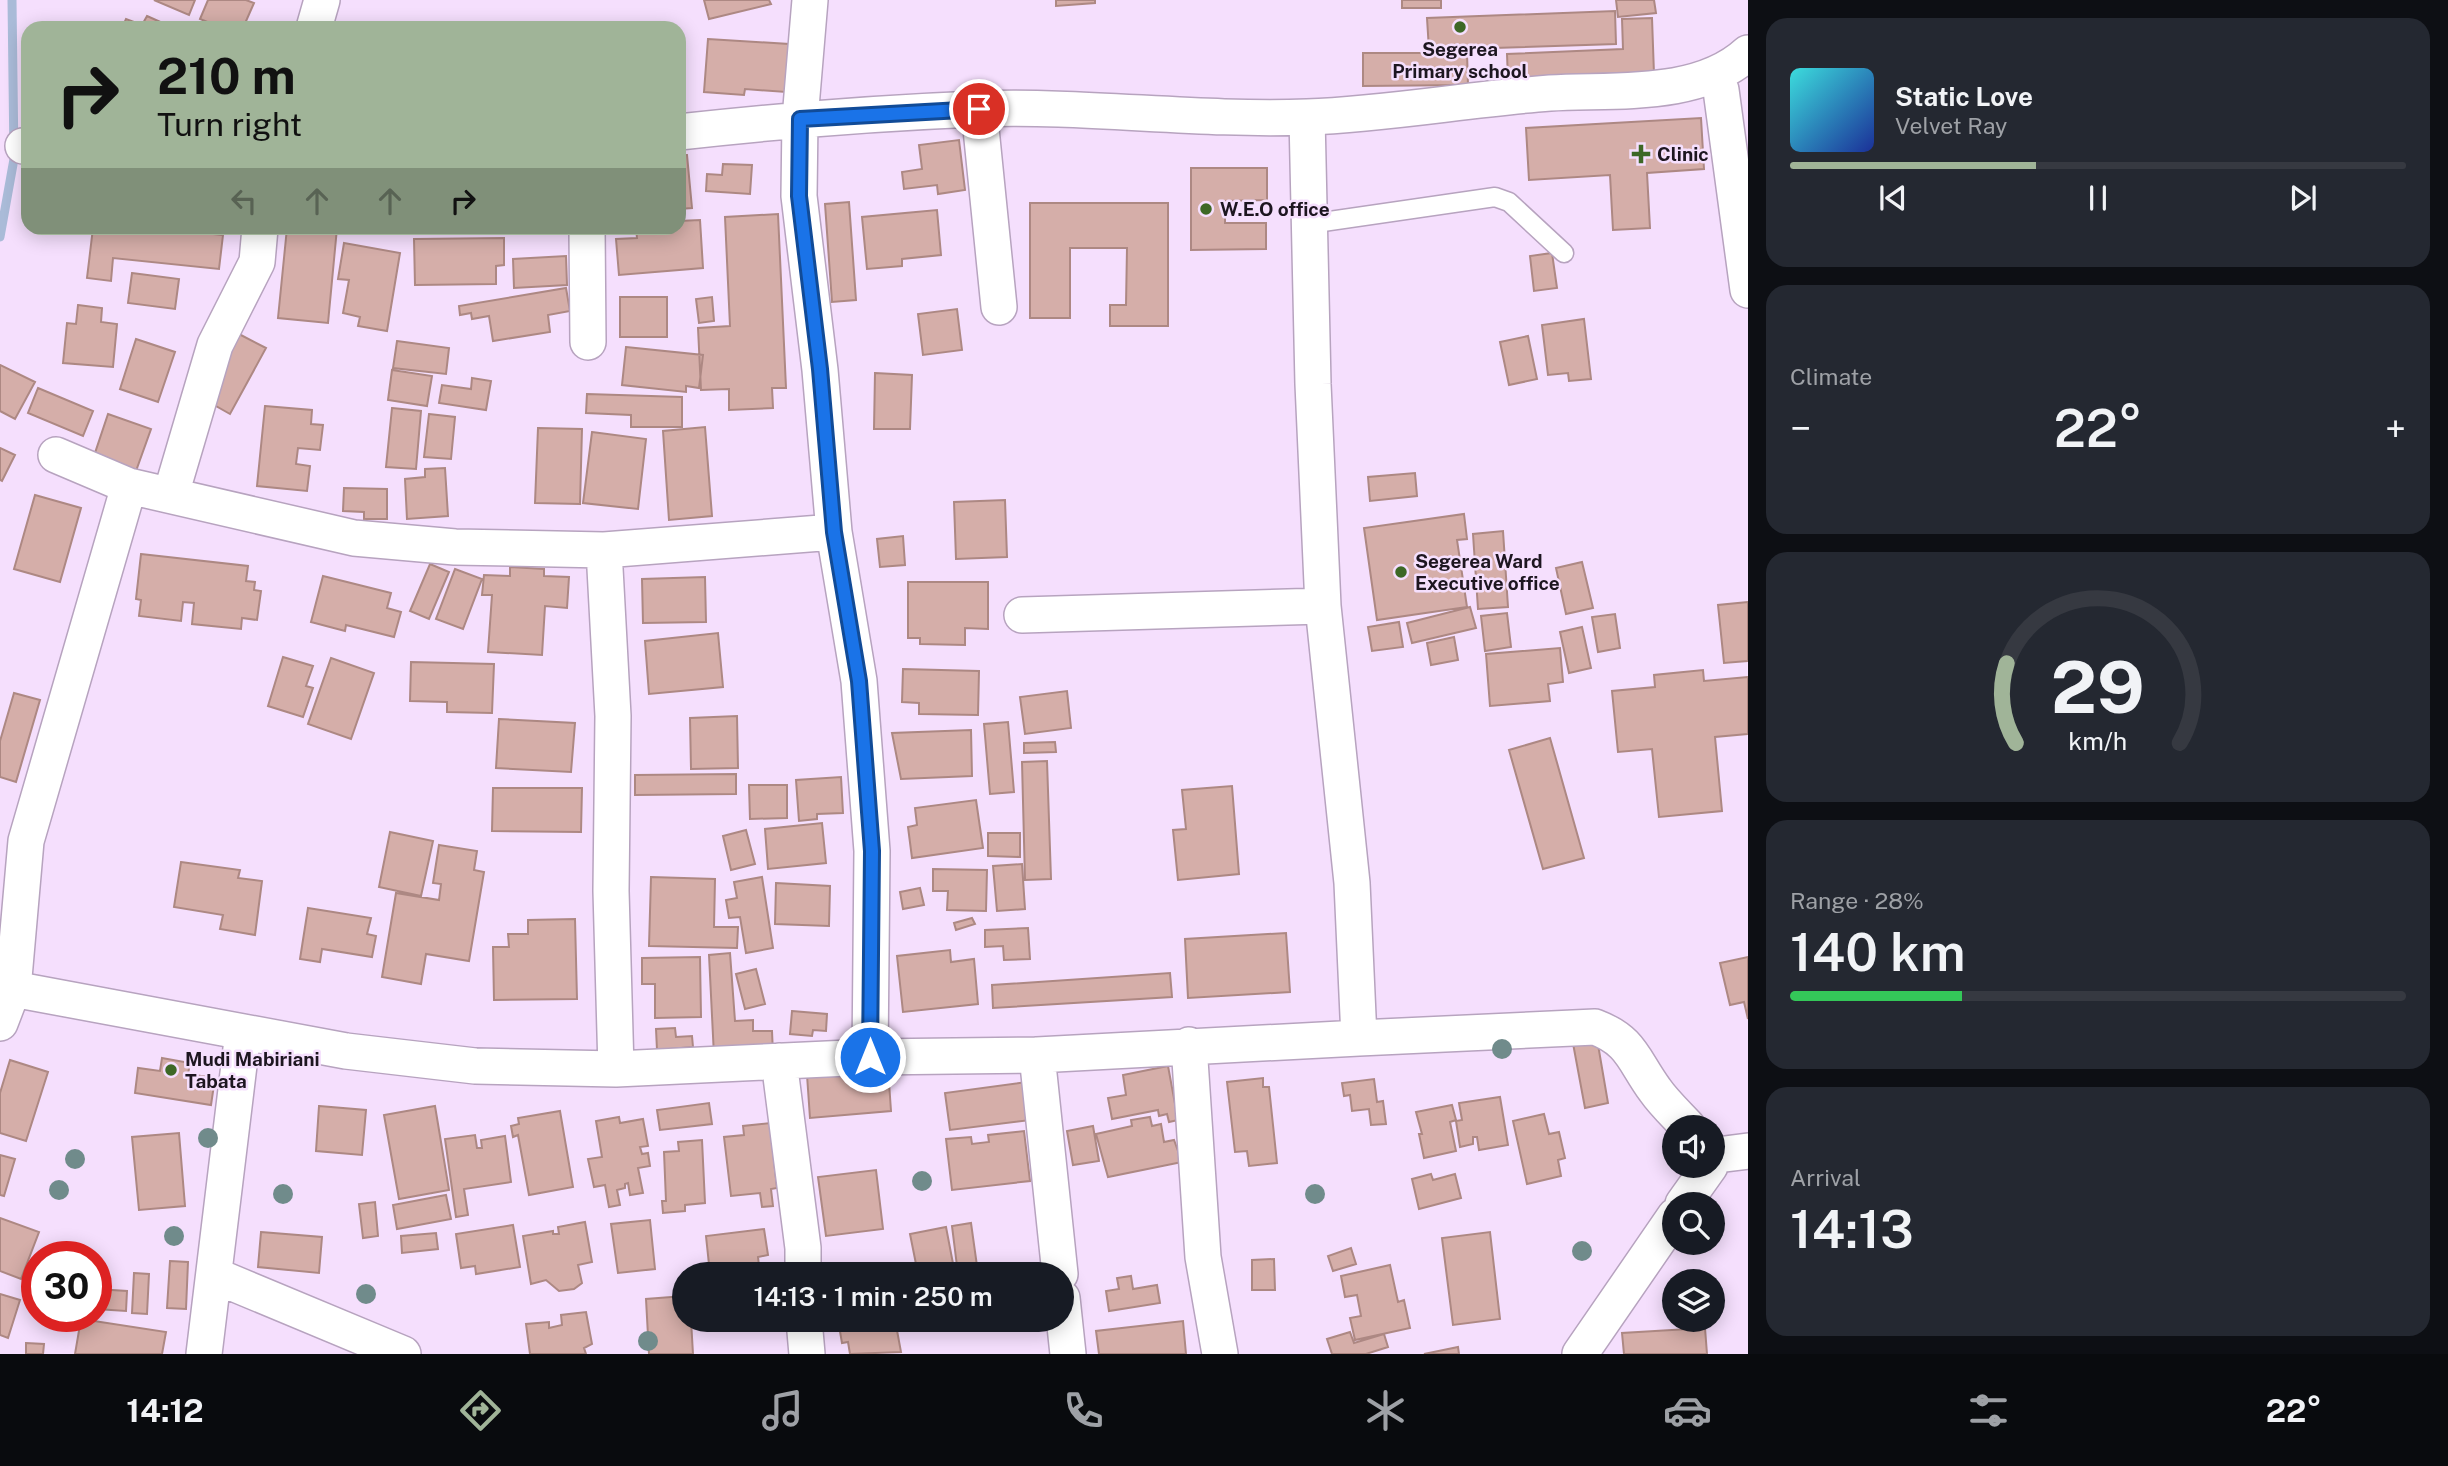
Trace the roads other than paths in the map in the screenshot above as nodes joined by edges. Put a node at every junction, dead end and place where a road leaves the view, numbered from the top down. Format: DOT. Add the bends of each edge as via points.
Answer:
graph roads {
  1 [pos="322,0"];
  2 [pos="810,0"];
  3 [pos="316,21"];
  4 [pos="1748,53"];
  5 [pos="1714,75"];
  6 [pos="979,109"];
  7 [pos="1307,117"];
  8 [pos="800,119"];
  9 [pos="686,131"];
  10 [pos="1309,224"];
  11 [pos="259,235"];
  12 [pos="587,235"];
  13 [pos="1564,253"];
  14 [pos="1748,290"];
  15 [pos="999,307"];
  16 [pos="588,342"];
  17 [pos="56,455"];
  18 [pos="129,486"];
  19 [pos="171,494"];
  20 [pos="834,532"];
  21 [pos="604,550"];
  22 [pos="1323,606"];
  23 [pos="1022,615"];
  24 [pos="7,986"];
  25 [pos="0,1023"];
  26 [pos="243,1032"];
  27 [pos="1359,1038"];
  28 [pos="1189,1045"];
  29 [pos="1037,1055"];
  30 [pos="870,1057"];
  31 [pos="779,1061"];
  32 [pos="616,1069"];
  33 [pos="1677,1115"];
  34 [pos="1703,1178"];
  35 [pos="1692,1192"];
  36 [pos="1662,1235"];
  37 [pos="803,1262"];
  38 [pos="1059,1262"];
  39 [pos="216,1276"];
  40 [pos="805,1332"];
  41 [pos="1066,1332"];
  42 [pos="204,1354"];
  43 [pos="403,1354"];
  44 [pos="807,1354"];
  45 [pos="1068,1354"];
  46 [pos="1220,1354"];
  47 [pos="1580,1354"];
  1 -- 3 [label="street"];
  2 -- 8 [label="street"];
  4 -- 5 [label="street"];
  5 -- 7 [label="street" via="1662,88 1550,93"];
  5 -- 14 [label="street" via="1721,90"];
  6 -- 7 [label="street"];
  6 -- 8 [label="street"];
  6 -- 15 [label="street"];
  7 -- 10 [label="street"];
  8 -- 9 [label="street"];
  8 -- 20 [label="street" via="799,196"];
  10 -- 13 [label="lane" via="1495,197 1509,202"];
  10 -- 22 [label="street"];
  11 -- 19 [label="street" via="257,262 215,345"];
  12 -- 16 [label="street"];
  17 -- 18 [label="street"];
  18 -- 19 [label="street"];
  18 -- 24 [label="street" via="26,841"];
  19 -- 21 [label="street" via="355,538 455,547"];
  20 -- 21 [label="street"];
  20 -- 30 [label="street" via="859,681 872,851"];
  21 -- 32 [label="street" via="613,716"];
  22 -- 23 [label="street"];
  22 -- 27 [label="street" via="1352,883"];
  24 -- 25 [label="street"];
  24 -- 26 [label="street"];
  26 -- 32 [label="street" via="346,1051 475,1066"];
  26 -- 39 [label="street"];
  27 -- 28 [label="street"];
  27 -- 33 [label="street" via="1595,1027 1629,1047 1654,1089"];
  28 -- 29 [label="street"];
  28 -- 46 [label="street" via="1203,1257"];
  29 -- 30 [label="street"];
  29 -- 38 [label="street"];
  30 -- 31 [label="street"];
  31 -- 32 [label="street"];
  31 -- 37 [label="street"];
  34 -- 35 [label="street"];
  36 -- 47 [label="street"];
  39 -- 42 [label="street"];
  39 -- 43 [label="street"];
  40 -- 44 [label="street"];
  41 -- 45 [label="street"];
}
